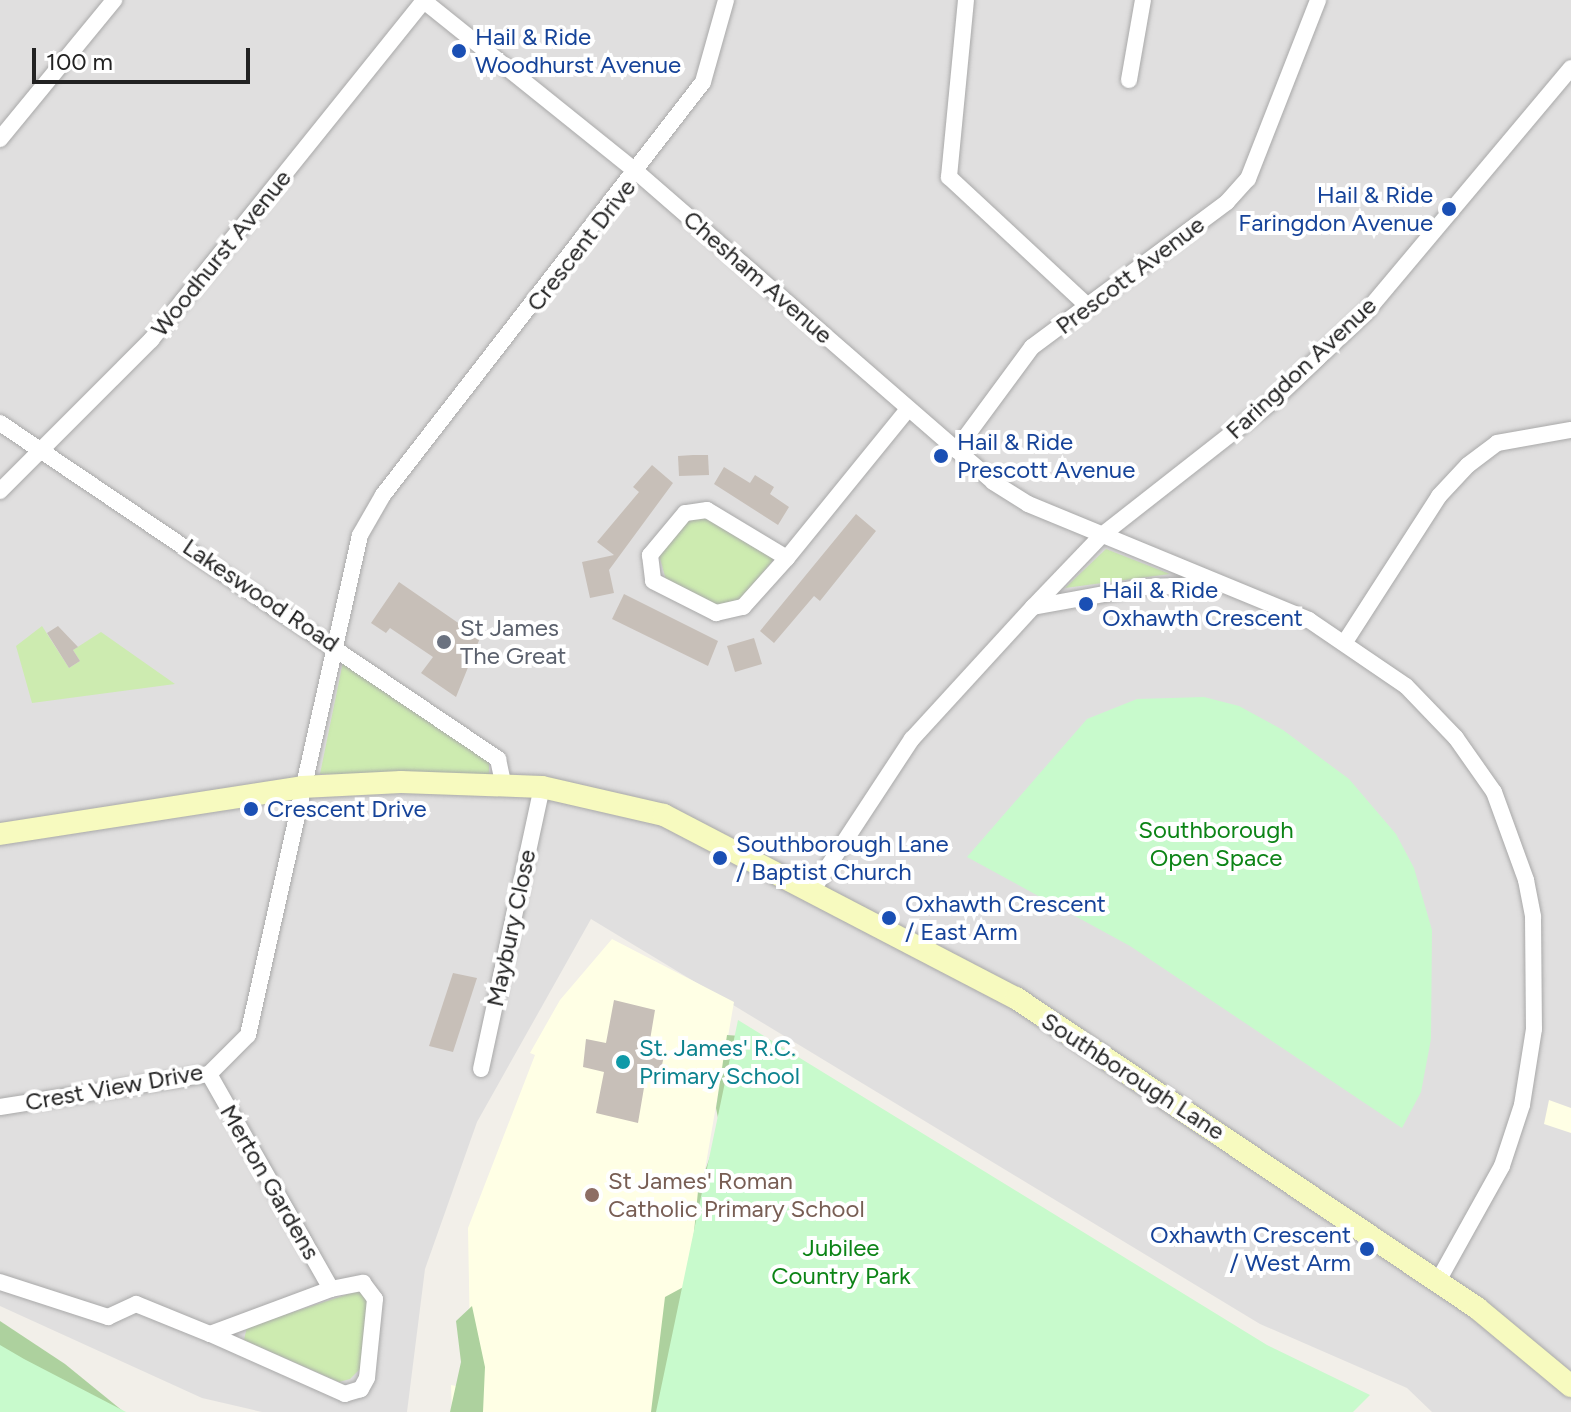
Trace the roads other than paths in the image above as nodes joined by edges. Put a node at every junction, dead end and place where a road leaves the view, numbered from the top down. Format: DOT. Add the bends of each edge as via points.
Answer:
graph roads {
  1 [pos="114,0"];
  2 [pos="424,0"];
  3 [pos="726,0"];
  4 [pos="966,0"];
  5 [pos="1143,0"];
  6 [pos="1318,0"];
  7 [pos="1571,68"];
  8 [pos="1129,80"];
  9 [pos="0,139"];
  10 [pos="638,173"];
  11 [pos="1088,306"];
  12 [pos="908,409"];
  13 [pos="0,423"];
  14 [pos="1571,430"];
  15 [pos="47,449"];
  16 [pos="956,450"];
  17 [pos="0,491"];
  18 [pos="1102,535"];
  19 [pos="787,558"];
  20 [pos="1229,586"];
  21 [pos="1033,607"];
  22 [pos="1345,642"];
  23 [pos="335,646"];
  24 [pos="503,783"];
  25 [pos="302,787"];
  26 [pos="542,787"];
  27 [pos="0,834"];
  28 [pos="812,891"];
  29 [pos="481,1069"];
  30 [pos="209,1074"];
  31 [pos="0,1107"];
  32 [pos="1438,1281"];
  33 [pos="0,1282"];
  34 [pos="331,1289"];
  35 [pos="210,1334"];
  36 [pos="1571,1386"];
  1 -- 9 [label="street"];
  2 -- 10 [label="street, Chesham Avenue"];
  2 -- 15 [label="street, Woodhurst Avenue" via="151,340"];
  3 -- 10 [label="street, Crescent Drive" via="703,82"];
  4 -- 11 [label="street" via="949,177"];
  5 -- 8 [label="street"];
  6 -- 11 [label="street, Prescott Avenue" via="1248,179 1227,202"];
  7 -- 18 [label="street, Faringdon Avenue" via="1367,311 1274,400"];
  10 -- 12 [label="street, Chesham Avenue"];
  10 -- 23 [label="street, Crescent Drive" via="383,495 360,535"];
  11 -- 16 [label="street, Prescott Avenue" via="1032,347"];
  12 -- 16 [label="street, Chesham Avenue"];
  12 -- 19 [label="street"];
  13 -- 15 [label="street, Lakeswood Road"];
  14 -- 22 [label="street" via="1497,443 1468,465 1439,496"];
  15 -- 17 [label="street, Woodhurst Avenue"];
  15 -- 23 [label="street, Lakeswood Road"];
  16 -- 18 [label="street, Chesham Avenue" via="1028,504"];
  18 -- 20 [label="street, Chesham Avenue"];
  18 -- 21 [label="street, Faringdon Avenue"];
  19 -- 19 [label="street" via="743,607 716,613 653,581 650,555 685,513 707,510"];
  20 -- 21 [label="street" via="1143,587"];
  20 -- 22 [label="street, Chesham Avenue"];
  21 -- 28 [label="street, Faringdon Avenue" via="912,739"];
  22 -- 32 [label="street, Chesham Avenue" via="1406,686 1481,771 1506,818 1533,917 1534,1029 1517,1124 1502,1166"];
  23 -- 24 [label="street, Lakeswood Road" via="498,759"];
  23 -- 25 [label="street, Crescent Drive"];
  24 -- 25 [label="street, Southborough Lane"];
  24 -- 26 [label="street, Southborough Lane"];
  25 -- 27 [label="street, Southborough Lane"];
  25 -- 30 [label="street, Crest View Drive" via="248,1035"];
  26 -- 28 [label="street, Southborough Lane" via="664,815"];
  26 -- 29 [label="street, Maybury Close"];
  28 -- 32 [label="street, Southborough Lane" via="1016,998"];
  30 -- 31 [label="street, Crest View Drive"];
  30 -- 34 [label="street, Merton Gardens"];
  32 -- 36 [label="street, Southborough Lane"];
  33 -- 35 [label="street, Merton Gardens" via="108,1317 136,1304"];
  34 -- 35 [label="street, Merton Gardens"];
  34 -- 35 [label="street, Merton Gardens" via="363,1283 375,1299 361,1389 345,1394"];
}
